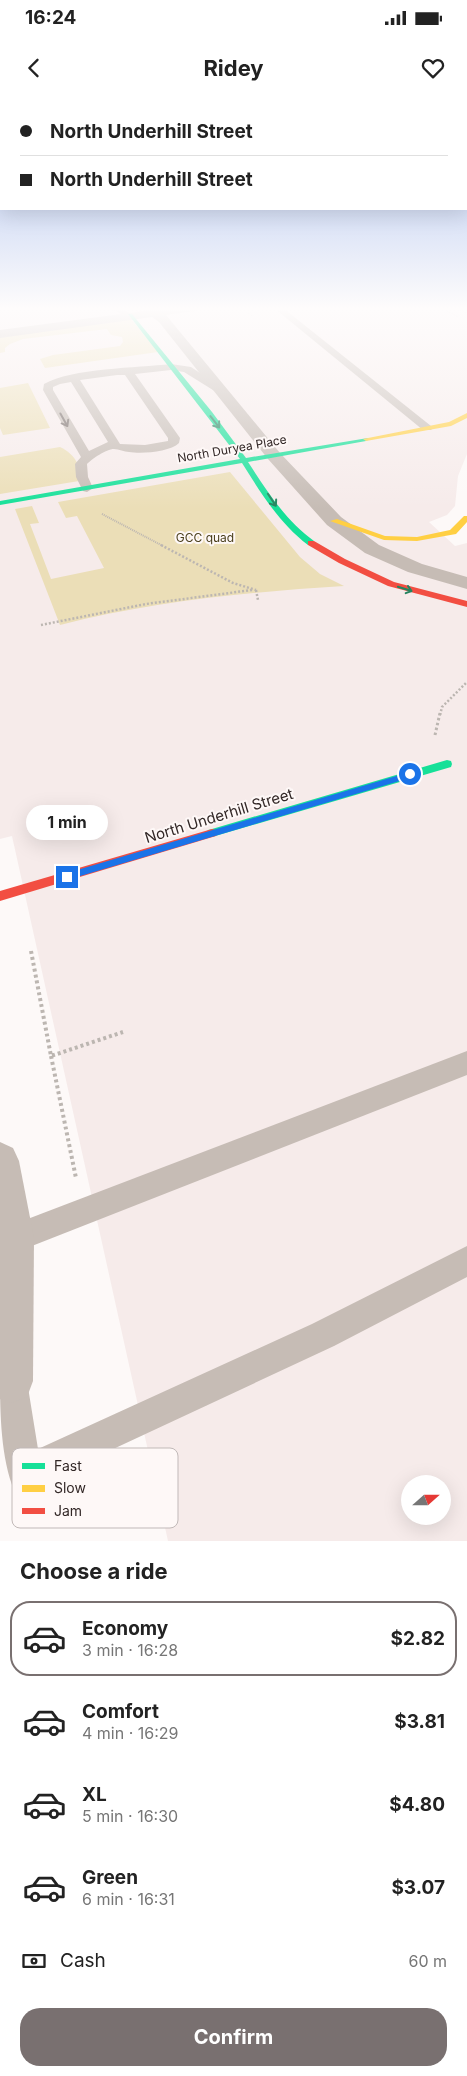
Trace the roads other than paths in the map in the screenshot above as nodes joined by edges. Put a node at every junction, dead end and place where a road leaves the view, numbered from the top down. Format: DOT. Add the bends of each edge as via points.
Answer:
graph roads {
  1 [pos="99,375"];
  2 [pos="130,375"];
  3 [pos="177,375"];
  4 [pos="197,375"];
  5 [pos="210,375"];
  6 [pos="361,375"];
  7 [pos="74,378"];
  8 [pos="225,393"];
  9 [pos="467,415"];
  10 [pos="427,428"];
  11 [pos="114,443"];
  12 [pos="274,456"];
  13 [pos="86,457"];
  14 [pos="244,461"];
  15 [pos="87,488"];
  16 [pos="0,503"];
  17 [pos="467,518"];
  18 [pos="334,521"];
  19 [pos="467,583"];
  20 [pos="467,604"];
  21 [pos="447,764"];
  22 [pos="0,896"];
  23 [pos="467,1063"];
  24 [pos="0,1161"];
  25 [pos="14,1238"];
  26 [pos="467,1261"];
  27 [pos="11,1381"];
  28 [pos="20,1448"];
  29 [pos="80,1448"];
  1 -- 7 [label="lane"];
  2 -- 11 [label="lane" via="174,438 173,443 130,449"];
  3 -- 14 [label="street, one-way"];
  4 -- 8 [label="lane"];
  5 -- 8 [label="street"];
  6 -- 10 [label="lane"];
  7 -- 11 [label="lane"];
  7 -- 13 [label="lane, one-way" via="52,383 48,390"];
  8 -- 12 [label="street"];
  9 -- 10 [label="street, North Duryea Place" via="451,424"];
  10 -- 12 [label="street, North Duryea Place"];
  11 -- 13 [label="lane"];
  12 -- 14 [label="street, North Duryea Place"];
  12 -- 18 [label="street"];
  13 -- 15 [label="lane" via="81,464"];
  14 -- 15 [label="street, North Duryea Place"];
  14 -- 20 [label="street, one-way" via="283,516 305,539 391,584"];
  15 -- 16 [label="street, North Duryea Place"];
  17 -- 18 [label="street" via="453,532 417,539 384,538"];
  18 -- 19 [label="street" via="372,550 415,568"];
  21 -- 22 [label="street, North Underhill Street"];
  23 -- 25 [label="lane"];
  24 -- 25 [label="street"];
  25 -- 27 [label="street"];
  26 -- 29 [label="lane" via="323,1335"];
  27 -- 28 [label="lane"];
}
